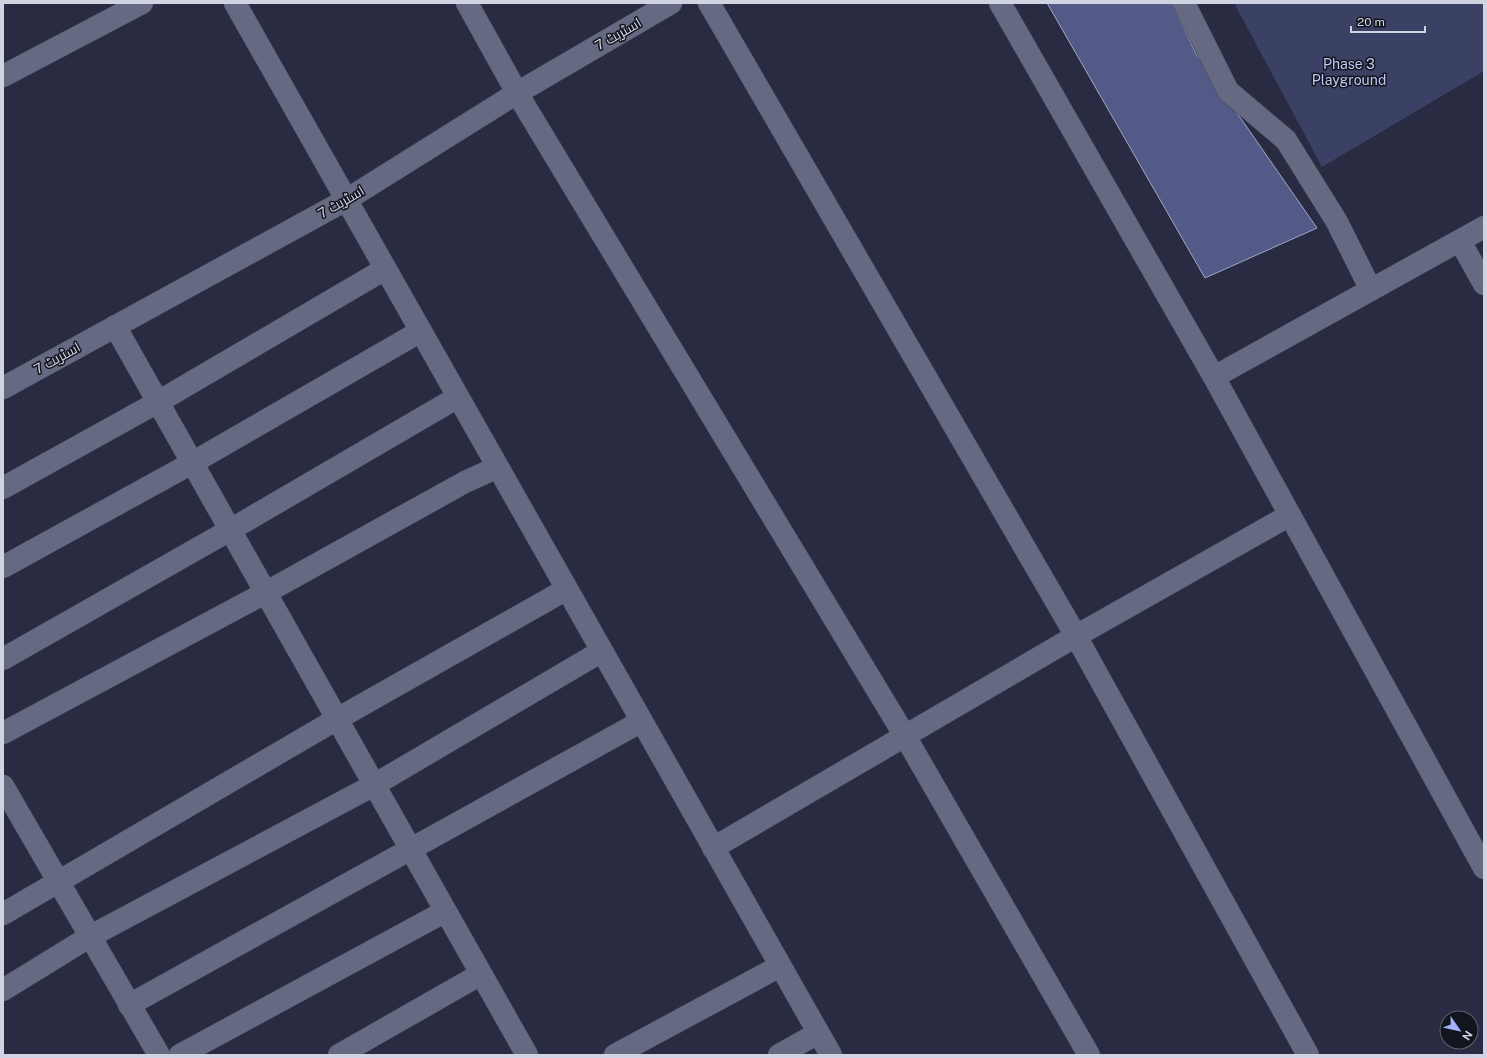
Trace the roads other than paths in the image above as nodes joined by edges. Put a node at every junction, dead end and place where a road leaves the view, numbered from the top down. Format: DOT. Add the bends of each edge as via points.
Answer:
graph roads {
  1 [pos="142,3"];
  2 [pos="235,3"];
  3 [pos="467,3"];
  4 [pos="671,3"];
  5 [pos="709,3"];
  6 [pos="1000,3"];
  7 [pos="1184,3"];
  8 [pos="3,76"];
  9 [pos="517,93"];
  10 [pos="346,200"];
  11 [pos="1484,227"];
  12 [pos="1460,240"];
  13 [pos="385,269"];
  14 [pos="1484,284"];
  15 [pos="1371,290"];
  16 [pos="115,326"];
  17 [pos="421,331"];
  18 [pos="1214,377"];
  19 [pos="3,388"];
  20 [pos="458,397"];
  21 [pos="158,402"];
  22 [pos="192,463"];
  23 [pos="498,467"];
  24 [pos="3,488"];
  25 [pos="1290,515"];
  26 [pos="230,530"];
  27 [pos="3,567"];
  28 [pos="567,589"];
  29 [pos="266,593"];
  30 [pos="1076,636"];
  31 [pos="602,651"];
  32 [pos="3,659"];
  33 [pos="337,720"];
  34 [pos="642,721"];
  35 [pos="3,733"];
  36 [pos="905,736"];
  37 [pos="374,785"];
  38 [pos="3,786"];
  39 [pos="713,848"];
  40 [pos="411,850"];
  41 [pos="1484,868"];
  42 [pos="58,883"];
  43 [pos="444,912"];
  44 [pos="3,914"];
  45 [pos="89,937"];
  46 [pos="780,966"];
  47 [pos="481,974"];
  48 [pos="3,990"];
  49 [pos="129,1004"];
  50 [pos="818,1033"];
  51 [pos="159,1055"];
  52 [pos="180,1055"];
  53 [pos="339,1055"];
  54 [pos="527,1055"];
  55 [pos="615,1055"];
  56 [pos="779,1055"];
  57 [pos="831,1055"];
  58 [pos="1089,1055"];
  59 [pos="1308,1055"];
  1 -- 8 [label="street"];
  2 -- 10 [label="street"];
  3 -- 9 [label="street"];
  4 -- 9 [label="street, اسٹریٹ 7"];
  5 -- 30 [label="street"];
  6 -- 18 [label="street"];
  7 -- 15 [label="street" via="1228,91 1286,140 1337,222"];
  9 -- 10 [label="street, اسٹریٹ 7"];
  9 -- 36 [label="street"];
  10 -- 13 [label="street"];
  10 -- 16 [label="street, اسٹریٹ 7"];
  11 -- 12 [label="street"];
  12 -- 14 [label="street"];
  12 -- 15 [label="street"];
  13 -- 17 [label="street"];
  13 -- 21 [label="street"];
  15 -- 18 [label="street"];
  16 -- 19 [label="street, اسٹریٹ 7"];
  16 -- 21 [label="street"];
  17 -- 20 [label="street"];
  17 -- 22 [label="street"];
  18 -- 25 [label="street"];
  20 -- 23 [label="street"];
  20 -- 26 [label="street"];
  21 -- 22 [label="street"];
  21 -- 24 [label="street"];
  22 -- 26 [label="street"];
  22 -- 27 [label="street"];
  23 -- 28 [label="street"];
  23 -- 29 [label="street" via="465,482"];
  25 -- 30 [label="street"];
  25 -- 41 [label="street"];
  26 -- 29 [label="street"];
  26 -- 32 [label="street"];
  28 -- 31 [label="street"];
  28 -- 33 [label="street"];
  29 -- 33 [label="street"];
  29 -- 35 [label="street"];
  30 -- 36 [label="street"];
  30 -- 59 [label="street"];
  31 -- 34 [label="street"];
  31 -- 37 [label="street"];
  33 -- 37 [label="street"];
  33 -- 42 [label="street"];
  34 -- 39 [label="street"];
  34 -- 40 [label="street"];
  36 -- 39 [label="street"];
  36 -- 58 [label="street"];
  37 -- 40 [label="street"];
  37 -- 45 [label="street"];
  38 -- 42 [label="street"];
  39 -- 46 [label="street"];
  40 -- 43 [label="street"];
  40 -- 49 [label="street"];
  42 -- 44 [label="street"];
  42 -- 45 [label="street"];
  43 -- 47 [label="street"];
  43 -- 52 [label="street"];
  45 -- 48 [label="street"];
  45 -- 49 [label="street"];
  46 -- 50 [label="street"];
  46 -- 55 [label="street"];
  47 -- 53 [label="street"];
  47 -- 54 [label="street"];
  49 -- 51 [label="street"];
  50 -- 56 [label="street"];
  50 -- 57 [label="street"];
}
